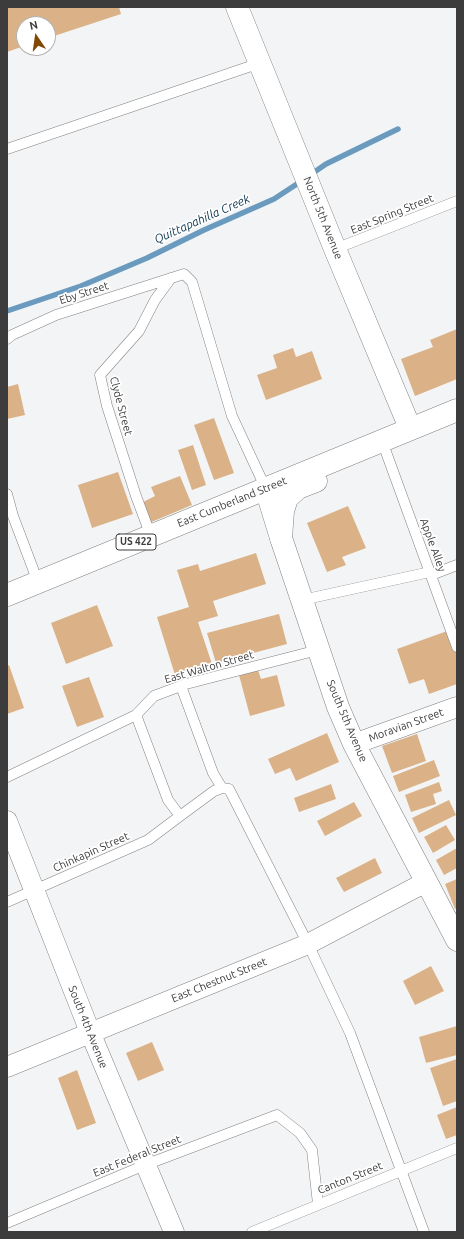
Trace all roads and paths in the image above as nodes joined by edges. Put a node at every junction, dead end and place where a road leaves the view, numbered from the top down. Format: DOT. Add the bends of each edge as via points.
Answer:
graph roads {
  1 [pos="237,7"];
  2 [pos="260,63"];
  3 [pos="7,149"];
  4 [pos="457,200"];
  5 [pos="335,249"];
  6 [pos="171,278"];
  7 [pos="7,339"];
  8 [pos="457,410"];
  9 [pos="410,428"];
  10 [pos="386,452"];
  11 [pos="266,489"];
  12 [pos="7,494"];
  13 [pos="151,536"];
  14 [pos="281,538"];
  15 [pos="457,565"];
  16 [pos="430,574"];
  17 [pos="38,582"];
  18 [pos="7,595"];
  19 [pos="302,600"];
  20 [pos="457,647"];
  21 [pos="318,650"];
  22 [pos="181,686"];
  23 [pos="457,707"];
  24 [pos="136,715"];
  25 [pos="354,744"];
  26 [pos="7,777"];
  27 [pos="222,788"];
  28 [pos="180,816"];
  29 [pos="7,821"];
  30 [pos="426,882"];
  31 [pos="34,891"];
  32 [pos="7,902"];
  33 [pos="457,940"];
  34 [pos="308,944"];
  35 [pos="90,1032"];
  36 [pos="7,1067"];
  37 [pos="457,1148"];
  38 [pos="146,1165"];
  39 [pos="401,1171"];
  40 [pos="318,1204"];
  41 [pos="7,1223"];
  42 [pos="174,1232"];
  43 [pos="252,1232"];
  44 [pos="424,1232"];
  1 -- 2 [label="main road, North 5th Avenue"];
  2 -- 3 [label="lane"];
  2 -- 5 [label="main road, North 5th Avenue"];
  4 -- 5 [label="lane, East Spring Street"];
  5 -- 9 [label="main road, North 5th Avenue"];
  6 -- 7 [label="lane, Eby Street" via="56,315"];
  6 -- 11 [label="lane, Eby Street" via="184,274 192,282 232,416"];
  6 -- 13 [label="lane, Clyde Street" via="154,300 139,332 100,375 106,406"];
  8 -- 9 [label="main road, East Cumberland Street / US 422"];
  9 -- 10 [label="main road" via="405,440"];
  9 -- 11 [label="main road, East Cumberland Street / US 422"];
  10 -- 14 [label="main road" via="298,488 287,498 283,511"];
  10 -- 16 [label="lane, Apple Alley"];
  11 -- 13 [label="main road, East Cumberland Street / US 422"];
  11 -- 14 [label="main road, South 5th Avenue"];
  12 -- 17 [label="lane"];
  13 -- 17 [label="main road, East Cumberland Street / US 422"];
  14 -- 19 [label="main road, South 5th Avenue"];
  15 -- 16 [label="lane"];
  16 -- 19 [label="lane"];
  16 -- 20 [label="lane, Apple Alley"];
  17 -- 18 [label="main road, East Cumberland Street / US 422"];
  19 -- 21 [label="main road, South 5th Avenue"];
  21 -- 22 [label="lane, East Walton Street"];
  21 -- 25 [label="main road, South 5th Avenue"];
  22 -- 24 [label="lane, East Walton Street" via="154,696"];
  22 -- 27 [label="lane" via="213,773"];
  23 -- 25 [label="street, Moravian Street"];
  24 -- 26 [label="lane, East Walton Street"];
  24 -- 28 [label="lane" via="168,800"];
  25 -- 30 [label="main road, South 5th Avenue"];
  27 -- 28 [label="lane, Chinkapin Street"];
  27 -- 34 [label="lane" via="230,789"];
  28 -- 31 [label="lane, Chinkapin Street" via="148,840"];
  29 -- 31 [label="street, South 4th Avenue"];
  30 -- 33 [label="main road, South 5th Avenue"];
  30 -- 34 [label="street, East Chestnut Street"];
  31 -- 32 [label="lane, Chinkapin Street"];
  31 -- 35 [label="street, South 4th Avenue"];
  34 -- 35 [label="street, East Chestnut Street"];
  34 -- 39 [label="lane" via="350,1034"];
  35 -- 36 [label="street, East Chestnut Street"];
  35 -- 38 [label="street, South 4th Avenue"];
  37 -- 39 [label="lane, Canton Street"];
  38 -- 40 [label="lane, East Federal Street" via="277,1115 300,1133 312,1150"];
  38 -- 41 [label="lane, East Federal Street"];
  38 -- 42 [label="street, South 4th Avenue"];
  39 -- 40 [label="lane, Canton Street"];
  39 -- 44 [label="lane"];
  40 -- 43 [label="lane, Canton Street"];
}
